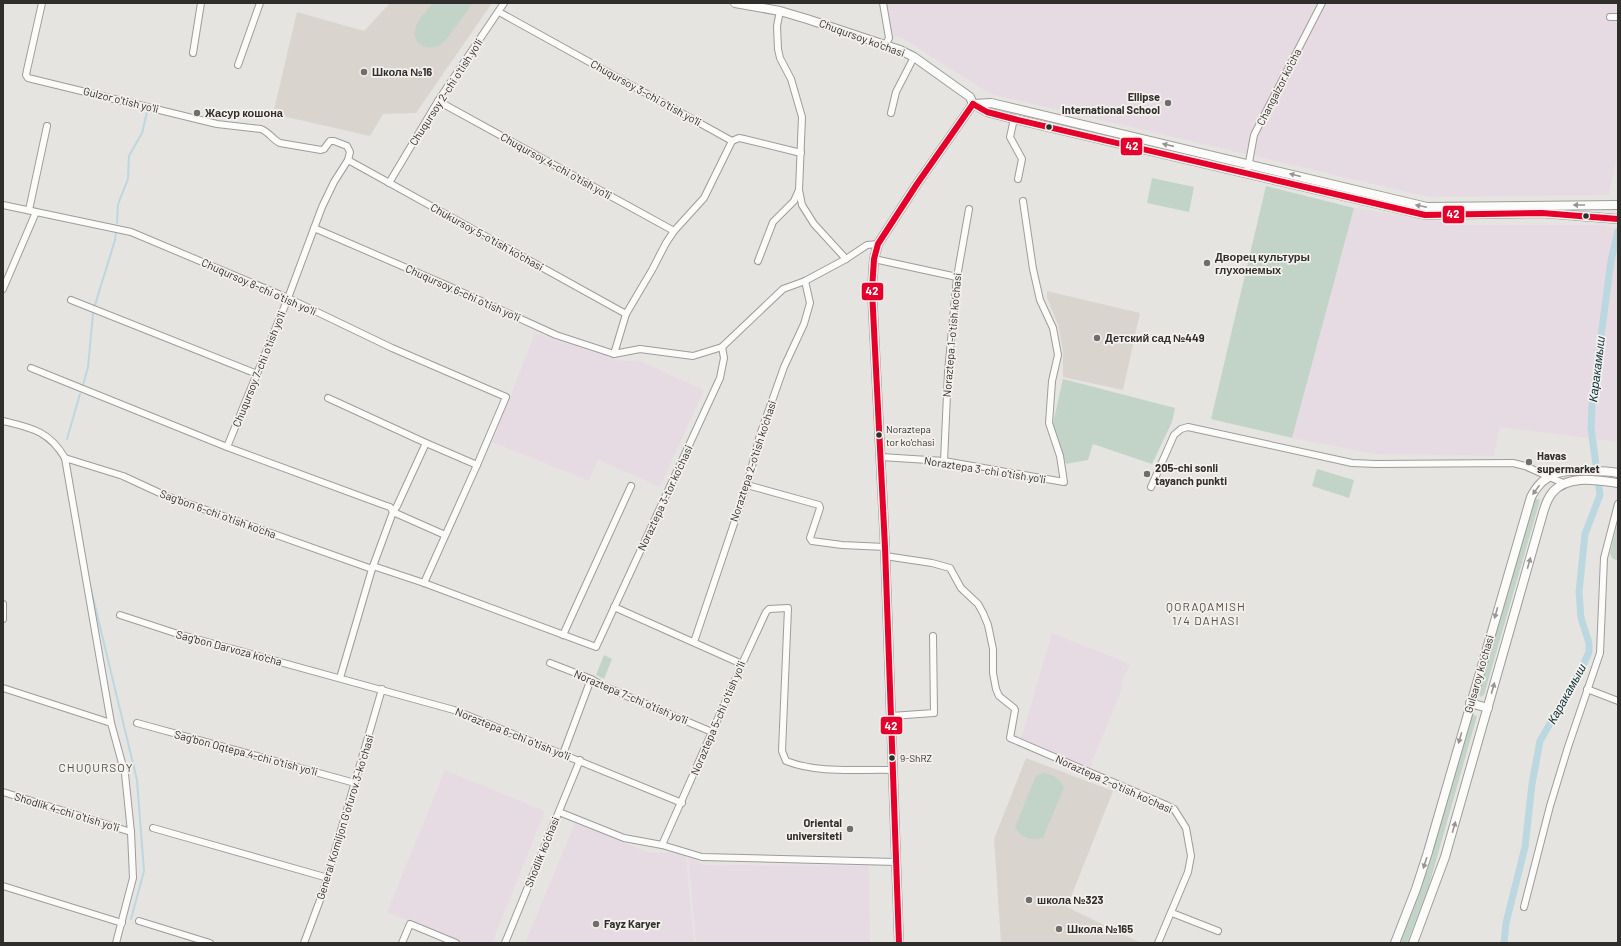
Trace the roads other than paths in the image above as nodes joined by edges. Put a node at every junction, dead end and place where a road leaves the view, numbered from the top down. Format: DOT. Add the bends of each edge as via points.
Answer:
graph roads {
  1 [pos="42,3"];
  2 [pos="201,3"];
  3 [pos="260,3"];
  4 [pos="504,3"];
  5 [pos="735,3"];
  6 [pos="883,3"];
  7 [pos="1322,3"];
  8 [pos="768,6"];
  9 [pos="780,11"];
  10 [pos="498,12"];
  11 [pos="1610,17"];
  12 [pos="1618,17"];
  13 [pos="886,44"];
  14 [pos="193,53"];
  15 [pos="914,57"];
  16 [pos="238,65"];
  17 [pos="438,100"];
  18 [pos="973,104"];
  19 [pos="891,113"];
  20 [pos="1014,119"];
  21 [pos="47,126"];
  22 [pos="732,141"];
  23 [pos="801,153"];
  24 [pos="348,160"];
  25 [pos="1249,164"];
  26 [pos="1246,174"];
  27 [pos="1018,179"];
  28 [pos="389,183"];
  29 [pos="800,190"];
  30 [pos="1023,201"];
  31 [pos="3,205"];
  32 [pos="1618,205"];
  33 [pos="969,209"];
  34 [pos="28,210"];
  35 [pos="36,212"];
  36 [pos="1615,219"];
  37 [pos="314,228"];
  38 [pos="674,231"];
  39 [pos="878,244"];
  40 [pos="846,259"];
  41 [pos="874,259"];
  42 [pos="758,261"];
  43 [pos="957,277"];
  44 [pos="805,281"];
  45 [pos="3,289"];
  46 [pos="288,298"];
  47 [pos="71,300"];
  48 [pos="626,314"];
  49 [pos="722,347"];
  50 [pos="614,354"];
  51 [pos="31,368"];
  52 [pos="257,374"];
  53 [pos="328,398"];
  54 [pos="3,421"];
  55 [pos="426,444"];
  56 [pos="227,447"];
  57 [pos="881,457"];
  58 [pos="65,458"];
  59 [pos="944,461"];
  60 [pos="477,465"];
  61 [pos="1615,472"];
  62 [pos="1548,477"];
  63 [pos="1614,482"];
  64 [pos="1563,484"];
  65 [pos="747,485"];
  66 [pos="631,486"];
  67 [pos="1151,487"];
  68 [pos="1618,504"];
  69 [pos="393,512"];
  70 [pos="445,535"];
  71 [pos="885,547"];
  72 [pos="885,556"];
  73 [pos="373,568"];
  74 [pos="424,583"];
  75 [pos="3,604"];
  76 [pos="614,608"];
  77 [pos="120,615"];
  78 [pos="3,619"];
  79 [pos="563,635"];
  80 [pos="933,636"];
  81 [pos="694,642"];
  82 [pos="596,647"];
  83 [pos="550,663"];
  84 [pos="742,664"];
  85 [pos="340,678"];
  86 [pos="591,679"];
  87 [pos="3,688"];
  88 [pos="382,689"];
  89 [pos="1587,689"];
  90 [pos="1618,701"];
  91 [pos="1470,703"];
  92 [pos="1488,708"];
  93 [pos="891,716"];
  94 [pos="111,723"];
  95 [pos="137,723"];
  96 [pos="712,732"];
  97 [pos="563,754"];
  98 [pos="580,760"];
  99 [pos="893,770"];
  100 [pos="355,783"];
  101 [pos="3,792"];
  102 [pos="682,803"];
  103 [pos="559,812"];
  104 [pos="152,828"];
  105 [pos="131,832"];
  106 [pos="662,845"];
  107 [pos="896,862"];
  108 [pos="328,878"];
  109 [pos="3,886"];
  110 [pos="1524,907"];
  111 [pos="1172,913"];
  112 [pos="139,921"];
  113 [pos="122,923"];
  114 [pos="1218,931"];
  115 [pos="116,943"];
  116 [pos="210,943"];
  117 [pos="304,943"];
  118 [pos="402,943"];
  119 [pos="456,943"];
  120 [pos="505,943"];
  121 [pos="900,943"];
  122 [pos="1158,943"];
  123 [pos="1395,943"];
  124 [pos="1413,943"];
  1 -- 24 [label="street, Gulzor o'tish yo'li" via="26,75 28,78 217,124 261,129 280,143 321,150 330,141 342,143 349,149"];
  2 -- 14 [label="street"];
  3 -- 16 [label="street"];
  4 -- 10 [label="street, Chuqursoy 2-chi o'tish yo'li"];
  5 -- 8 [label="main road, Chuqursoy ko'chasi"];
  6 -- 13 [label="street" via="889,38"];
  7 -- 25 [label="street, Changalzor ko'cha" via="1254,135"];
  8 -- 9 [label="main road, Chuqursoy ko'chasi"];
  9 -- 13 [label="main road, Chuqursoy ko'chasi"];
  9 -- 23 [label="street" via="777,26 778,49 791,79 802,117"];
  10 -- 17 [label="street, Chuqursoy 2-chi o'tish yo'li"];
  10 -- 22 [label="street, Chuqursoy 3-chi o'tish yo'li"];
  11 -- 12 [label="street"];
  13 -- 15 [label="main road, Chuqursoy ko'chasi"];
  15 -- 18 [label="main road, Chuqursoy ko'chasi" via="970,97"];
  15 -- 19 [label="street" via="896,92"];
  17 -- 28 [label="street, Chuqursoy 2-chi o'tish yo'li"];
  17 -- 38 [label="street, Chuqursoy 4-chi o'tish yo'li"];
  18 -- 20 [label="main road" via="988,112"];
  25 -- 18 [label="main road, one-way" via="991,103"];
  18 -- 39 [label="main road"];
  20 -- 26 [label="main road"];
  20 -- 27 [label="street" via="1010,137 1022,159"];
  21 -- 34 [label="street"];
  22 -- 23 [label="street, Chuqursoy 3-chi o'tish yo'li" via="739,138"];
  22 -- 38 [label="street" via="704,198"];
  23 -- 29 [label="street"];
  24 -- 28 [label="street, Chukursoy 5-o'tish ko'chasi"];
  24 -- 37 [label="street, Chuqursoy 7-chi o'tish yo'li" via="334,182"];
  25 -- 26 [label="street, Changalzor ko'cha"];
  32 -- 25 [label="main road, one-way" via="1427,207"];
  26 -- 36 [label="main road" via="1425,216 1542,213"];
  28 -- 48 [label="street, Chukursoy 5-o'tish ko'chasi"];
  29 -- 40 [label="street" via="802,205 810,218"];
  29 -- 42 [label="street" via="794,201 773,222"];
  30 -- 59 [label="street, Noraztepa 3-chi o'tish yo'li" via="1040,300 1053,328 1058,355 1052,381 1048,422 1060,456 1064,482"];
  31 -- 34 [label="street, Chuqursoy 8-chi o'tish yo'li"];
  33 -- 43 [label="street, Noraztepa 1-o'tish ko'chasi"];
  34 -- 35 [label="street, Chuqursoy 8-chi o'tish yo'li"];
  35 -- 45 [label="street"];
  35 -- 46 [label="street, Chuqursoy 8-chi o'tish yo'li" via="131,232"];
  37 -- 46 [label="street, Chuqursoy 7-chi o'tish yo'li"];
  37 -- 50 [label="street, Chuqursoy 6-chi o'tish yo'li" via="556,335"];
  38 -- 48 [label="street"];
  39 -- 40 [label="street" via="867,245"];
  39 -- 41 [label="main road"];
  40 -- 44 [label="street"];
  41 -- 43 [label="street"];
  41 -- 57 [label="main road" via="872,290"];
  43 -- 59 [label="street, Noraztepa 1-o'tish ko'chasi" via="948,372"];
  44 -- 49 [label="street" via="783,289"];
  44 -- 65 [label="street, Noraztepa 2-o'tish ko'chasi" via="810,303 760,435"];
  46 -- 52 [label="street, Chuqursoy 7-chi o'tish yo'li"];
  46 -- 60 [label="street, Chuqursoy 8-chi o'tish yo'li" via="392,348 506,397"];
  47 -- 52 [label="street"];
  48 -- 50 [label="street"];
  49 -- 50 [label="street" via="693,356 640,349"];
  49 -- 76 [label="street, Noraztepa 3-tor ko‘chasi" via="724,358 720,378"];
  51 -- 56 [label="street"];
  52 -- 56 [label="street, Chuqursoy 7-chi o'tish yo'li"];
  53 -- 55 [label="street"];
  54 -- 58 [label="street" via="43,434 57,446"];
  55 -- 60 [label="street"];
  55 -- 69 [label="street"];
  56 -- 69 [label="street" via="390,507"];
  57 -- 59 [label="street, Noraztepa 3-chi o'tish yo'li"];
  57 -- 71 [label="main road"];
  58 -- 73 [label="street, Sag'bon 6-chi o'tish ko'cha" via="123,476 164,495"];
  58 -- 94 [label="street"];
  60 -- 70 [label="street"];
  61 -- 62 [label="main road, Gulsaroy ko'chasi" via="1562,471"];
  62 -- 64 [label="street"];
  62 -- 67 [label="street" via="1525,466 1513,464 1352,463 1188,427 1174,435"];
  62 -- 91 [label="main road, Gulsaroy ko'chasi, one-way" via="1533,493 1527,507"];
  63 -- 64 [label="main road" via="1583,480"];
  92 -- 64 [label="main road, Gulsaroy ko'chasi, one-way" via="1543,513 1550,495"];
  65 -- 71 [label="street" via="819,504 810,538 812,541"];
  65 -- 81 [label="street, Noraztepa 2-o'tish ko'chasi"];
  66 -- 79 [label="street"];
  68 -- 89 [label="street" via="1604,558 1601,646"];
  69 -- 70 [label="street"];
  69 -- 73 [label="street"];
  70 -- 74 [label="street"];
  71 -- 72 [label="main road"];
  72 -- 93 [label="main road"];
  72 -- 111 [label="street, Noraztepa 2-oʻtish ko'chasi" via="950,568 961,588 978,604 988,625 996,689 999,696 1014,708 1010,738 1174,809 1186,828 1191,856 1188,872"];
  73 -- 74 [label="street, Sag'bon 6-chi o'tish ko'cha"];
  73 -- 85 [label="street"];
  74 -- 79 [label="street, Sag'bon 6-chi o'tish ko'cha"];
  75 -- 78 [label="street"];
  76 -- 81 [label="street"];
  76 -- 82 [label="street, Noraztepa 3-tor ko‘chasi"];
  77 -- 85 [label="street, Sag'bon Darvoza ko'cha" via="178,634"];
  79 -- 82 [label="street, Sag'bon 6-chi o'tish ko'cha"];
  80 -- 93 [label="street" via="934,713"];
  81 -- 84 [label="street"];
  83 -- 86 [label="street, Noraztepa 7-chi o'tish yo'li"];
  84 -- 96 [label="street, Noraztepa 5-chi o'tish yo'li"];
  84 -- 99 [label="street, Noraztepa 5-chi o'tish yo'li" via="767,610 788,608 782,752 786,761 817,769"];
  85 -- 88 [label="street, Noraztepa 6-chi o'tish yo'li"];
  86 -- 96 [label="street, Noraztepa 7-chi o'tish yo'li"];
  86 -- 97 [label="street"];
  87 -- 94 [label="street"];
  88 -- 97 [label="street, Noraztepa 6-chi o'tish yo'li" via="454,710"];
  88 -- 100 [label="street, General Komiljon Gʻofurov 3-koʻchasi"];
  89 -- 90 [label="street"];
  89 -- 110 [label="street" via="1550,806"];
  91 -- 92 [label="main road"];
  91 -- 123 [label="main road, Gulsaroy ko'chasi, one-way" via="1428,852"];
  124 -- 92 [label="main road, Gulsaroy ko'chasi, one-way" via="1445,858"];
  93 -- 99 [label="main road"];
  94 -- 105 [label="street" via="125,774"];
  95 -- 100 [label="street, Sag'bon Oqtepa 4-chi o'tish yo'li"];
  96 -- 102 [label="street, Noraztepa 5-chi o'tish yo'li"];
  97 -- 98 [label="street, Noraztepa 6-chi o'tish yo'li"];
  98 -- 102 [label="street, Noraztepa 6-chi o'tish yo'li"];
  98 -- 103 [label="street, Shodlik ko'chasi"];
  99 -- 107 [label="main road"];
  100 -- 108 [label="street, General Komiljon Gʻofurov 3-koʻchasi"];
  101 -- 105 [label="street, Shodlik 4-chi o'tish yo'li"];
  102 -- 106 [label="street, Noraztepa 5-chi o'tish yo'li"];
  103 -- 106 [label="street" via="624,838"];
  103 -- 120 [label="street, Shodlik ko'chasi"];
  104 -- 108 [label="street"];
  105 -- 113 [label="street" via="133,878"];
  106 -- 107 [label="street" via="702,857"];
  107 -- 121 [label="main road"];
  108 -- 117 [label="street, General Komiljon Gʻofurov 3-koʻchasi"];
  109 -- 113 [label="street"];
  111 -- 114 [label="street"];
  111 -- 122 [label="street, Noraztepa 2-oʻtish ko'chasi"];
  112 -- 116 [label="street"];
  113 -- 115 [label="street"];
  118 -- 119 [label="street" via="410,924"];
}
